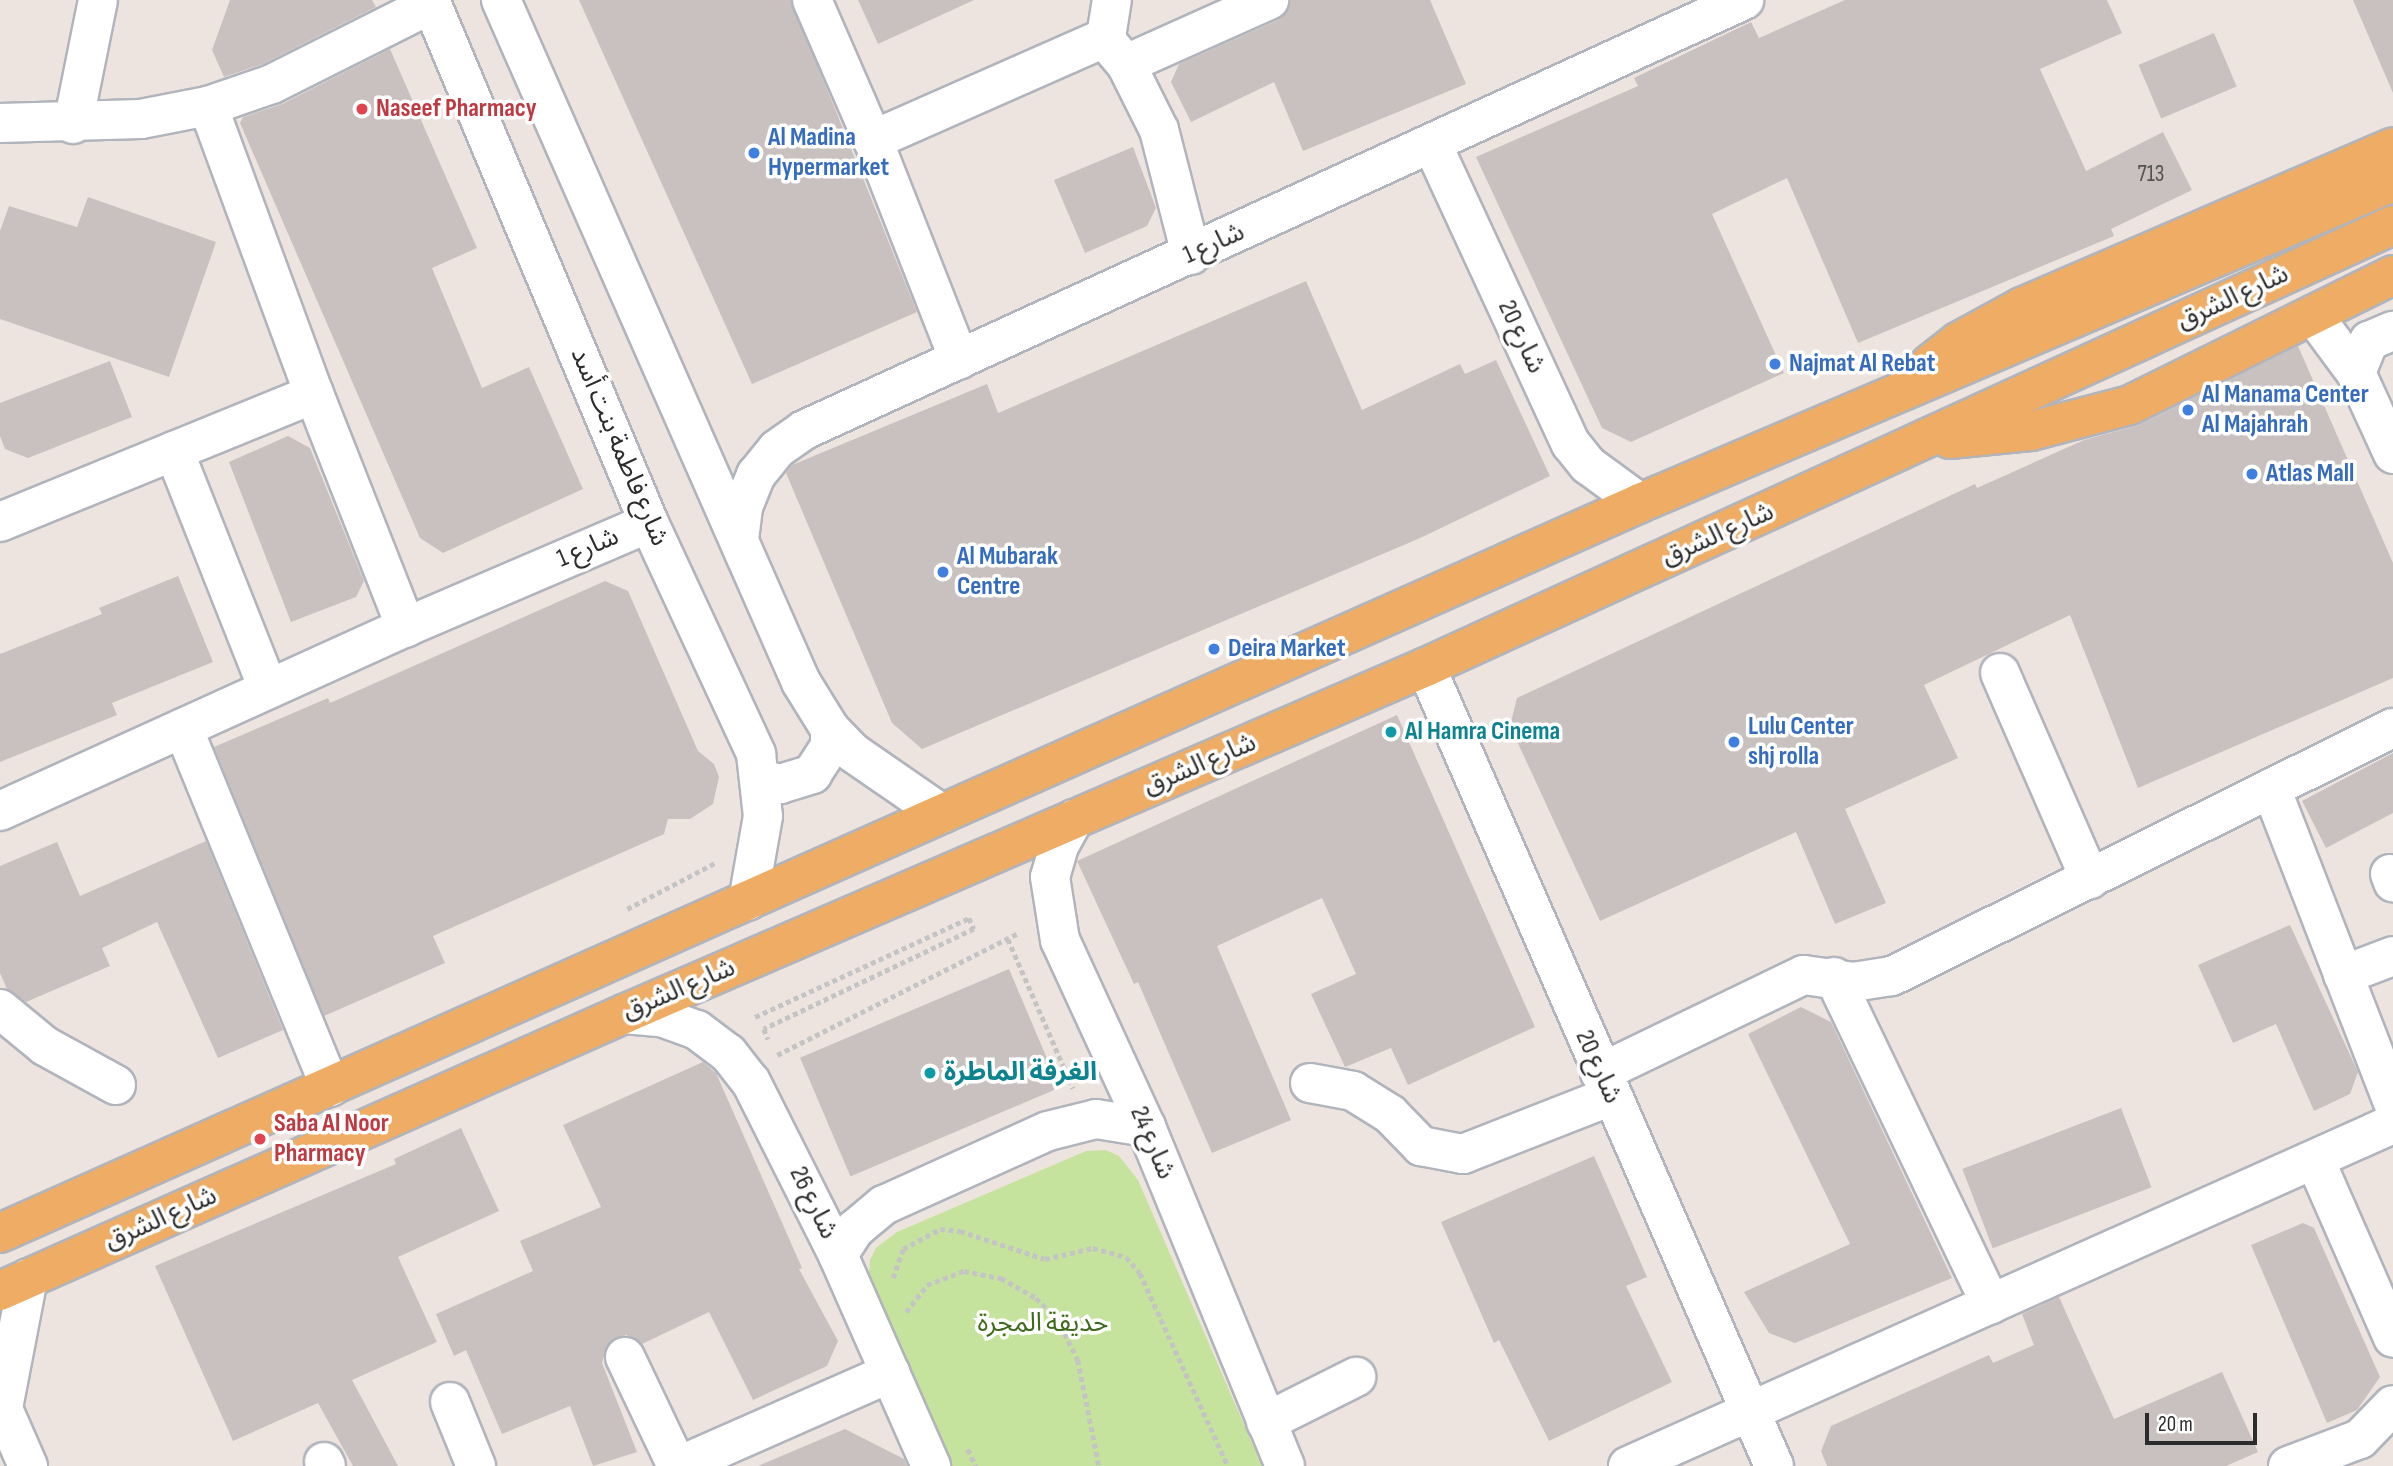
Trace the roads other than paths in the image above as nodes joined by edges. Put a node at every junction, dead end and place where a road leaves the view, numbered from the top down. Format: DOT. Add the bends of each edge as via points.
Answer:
graph roads {
  1 [pos="98,0"];
  2 [pos="501,0"];
  3 [pos="811,0"];
  4 [pos="1112,0"];
  5 [pos="1269,0"];
  6 [pos="1744,0"];
  7 [pos="431,2"];
  8 [pos="1116,50"];
  9 [pos="208,106"];
  10 [pos="0,123"];
  11 [pos="73,124"];
  12 [pos="873,140"];
  13 [pos="1433,146"];
  14 [pos="2393,147"];
  15 [pos="2393,182"];
  16 [pos="2393,225"];
  17 [pos="1191,255"];
  18 [pos="2393,275"];
  19 [pos="2313,315"];
  20 [pos="2393,331"];
  21 [pos="959,360"];
  22 [pos="2356,373"];
  23 [pos="1904,391"];
  24 [pos="314,394"];
  25 [pos="1927,440"];
  26 [pos="174,451"];
  27 [pos="2393,454"];
  28 [pos="1640,503"];
  29 [pos="2,516"];
  30 [pos="649,523"];
  31 [pos="739,540"];
  32 [pos="406,626"];
  33 [pos="1426,667"];
  34 [pos="2000,673"];
  35 [pos="268,689"];
  36 [pos="183,728"];
  37 [pos="2393,728"];
  38 [pos="830,729"];
  39 [pos="761,779"];
  40 [pos="2271,788"];
  41 [pos="0,811"];
  42 [pos="942,814"];
  43 [pos="1074,819"];
  44 [pos="2090,879"];
  45 [pos="748,901"];
  46 [pos="2393,956"];
  47 [pos="2343,975"];
  48 [pos="1834,977"];
  49 [pos="0,1009"];
  50 [pos="624,1014"];
  51 [pos="1310,1083"];
  52 [pos="116,1085"];
  53 [pos="1606,1085"];
  54 [pos="330,1087"];
  55 [pos="2393,1102"];
  56 [pos="2393,1124"];
  57 [pos="1146,1126"];
  58 [pos="2315,1160"];
  59 [pos="0,1233"];
  60 [pos="838,1255"];
  61 [pos="14,1285"];
  62 [pos="1991,1304"];
  63 [pos="2393,1338"];
  64 [pos="625,1357"];
  65 [pos="890,1373"];
  66 [pos="1356,1377"];
  67 [pos="450,1402"];
  68 [pos="2,1405"];
  69 [pos="2393,1405"];
  70 [pos="1749,1411"];
  71 [pos="1266,1422"];
  72 [pos="2376,1438"];
  73 [pos="28,1466"];
  74 [pos="476,1466"];
  75 [pos="678,1466"];
  76 [pos="931,1466"];
  77 [pos="1285,1466"];
  78 [pos="1628,1466"];
  79 [pos="1774,1466"];
  80 [pos="2288,1466"];
  1 -- 11 [label="street"];
  2 -- 31 [label="street"];
  3 -- 12 [label="street"];
  4 -- 8 [label="street"];
  5 -- 8 [label="street"];
  6 -- 13 [label="street, شارع 1"];
  7 -- 9 [label="street" via="272,84"];
  7 -- 30 [label="street, شارع فاطمة بنت أسد"];
  8 -- 12 [label="street"];
  8 -- 17 [label="street" via="1158,130"];
  9 -- 11 [label="street" via="141,119"];
  9 -- 24 [label="street"];
  10 -- 11 [label="street"];
  12 -- 21 [label="street"];
  13 -- 17 [label="street, شارع 1"];
  13 -- 28 [label="street, شارع 20" via="1571,444 1588,465"];
  14 -- 23 [label="main road" via="1989,323 1958,342"];
  15 -- 23 [label="main road, شارع الشرق"];
  16 -- 25 [label="main road, شارع الشرق"];
  17 -- 21 [label="street, شارع 1"];
  18 -- 19 [label="main road"];
  19 -- 22 [label="street"];
  19 -- 25 [label="main road" via="2130,405 2031,431"];
  20 -- 22 [label="street" via="2369,341"];
  21 -- 31 [label="street, شارع 1" via="804,430 777,449 756,475 743,506"];
  22 -- 27 [label="street"];
  23 -- 28 [label="main road, شارع الشرق"];
  24 -- 26 [label="street"];
  24 -- 32 [label="street"];
  25 -- 33 [label="main road, شارع الشرق"];
  26 -- 29 [label="street"];
  26 -- 35 [label="street"];
  28 -- 42 [label="main road, شارع الشرق"];
  30 -- 32 [label="street, شارع 1"];
  30 -- 39 [label="street, شارع فاطمة بنت أسد" via="747,729"];
  31 -- 38 [label="street" via="801,682"];
  32 -- 35 [label="street, شارع 1"];
  33 -- 43 [label="main road, شارع الشرق"];
  33 -- 53 [label="street, شارع 20"];
  34 -- 44 [label="street"];
  35 -- 36 [label="street, شارع 1"];
  36 -- 41 [label="street, شارع 1"];
  36 -- 54 [label="street"];
  37 -- 40 [label="street"];
  38 -- 39 [label="street" via="830,746 812,775 780,784"];
  38 -- 42 [label="street" via="877,772"];
  39 -- 45 [label="street, شارع فاطمة بنت أسد" via="760,852"];
  40 -- 44 [label="street"];
  40 -- 47 [label="street"];
  42 -- 45 [label="main road, شارع الشرق"];
  43 -- 50 [label="main road, شارع الشرق"];
  43 -- 57 [label="street, شارع 24" via="1059,846 1051,877 1054,916 1068,960"];
  44 -- 48 [label="street" via="1892,976 1853,982"];
  45 -- 54 [label="main road, شارع الشرق"];
  46 -- 47 [label="street"];
  47 -- 55 [label="street"];
  48 -- 53 [label="street" via="1804,975 1789,980"];
  48 -- 62 [label="street"];
  49 -- 52 [label="street" via="45,1046"];
  50 -- 60 [label="street, شارع 26" via="661,1017 697,1030 727,1053 771,1116"];
  50 -- 61 [label="main road, شارع الشرق"];
  51 -- 53 [label="street" via="1353,1091 1390,1114 1421,1146 1463,1154"];
  53 -- 70 [label="street, شارع 20"];
  54 -- 59 [label="main road, شارع الشرق"];
  56 -- 58 [label="street"];
  57 -- 60 [label="street" via="1096,1119 1048,1131 884,1205 855,1229"];
  57 -- 71 [label="street, شارع 24"];
  58 -- 62 [label="street"];
  58 -- 63 [label="street"];
  60 -- 65 [label="street, شارع 26"];
  61 -- 68 [label="street"];
  62 -- 70 [label="street"];
  64 -- 75 [label="street"];
  65 -- 75 [label="street"];
  65 -- 76 [label="street, شارع 26"];
  66 -- 71 [label="street"];
  67 -- 74 [label="street"];
  68 -- 73 [label="street"];
  69 -- 72 [label="street"];
  70 -- 78 [label="street"];
  70 -- 79 [label="street, شارع 20"];
  71 -- 77 [label="street, شارع 24"];
  72 -- 80 [label="street"];
}
